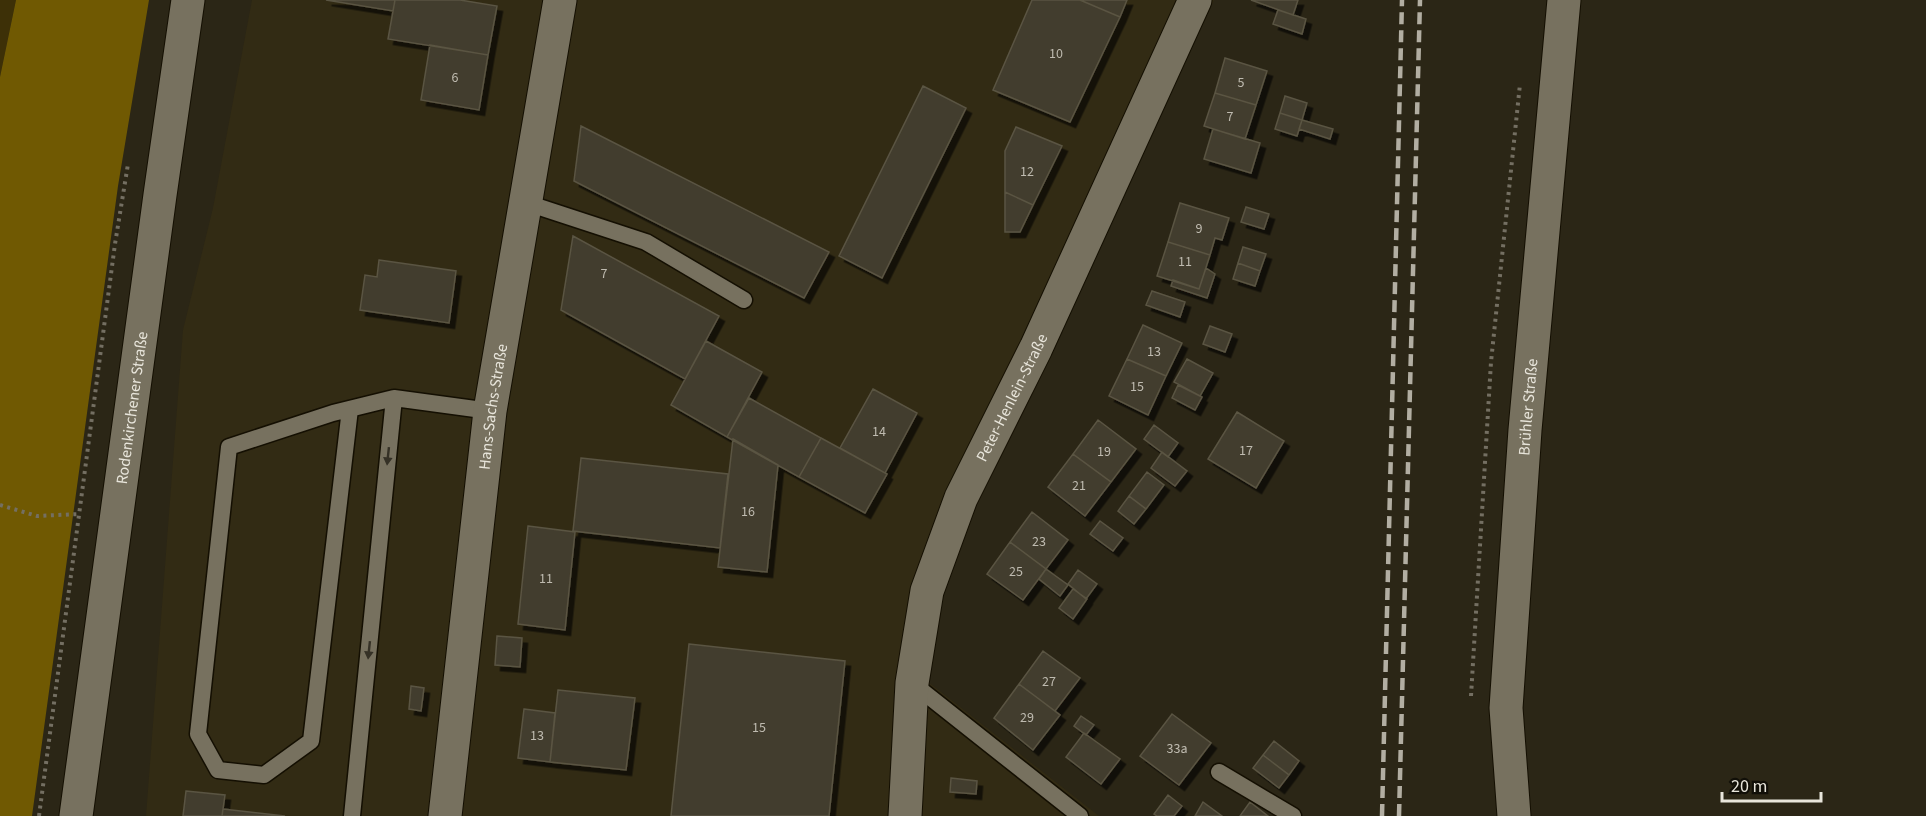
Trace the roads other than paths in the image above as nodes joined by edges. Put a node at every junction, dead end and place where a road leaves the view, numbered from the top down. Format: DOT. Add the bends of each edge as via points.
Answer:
graph roads {
  1 [pos="188,0"];
  2 [pos="560,0"];
  3 [pos="1195,0"];
  4 [pos="1564,0"];
  5 [pos="527,203"];
  6 [pos="744,300"];
  7 [pos="394,398"];
  8 [pos="350,409"];
  9 [pos="490,411"];
  10 [pos="912,683"];
  11 [pos="1219,772"];
  12 [pos="76,816"];
  13 [pos="352,816"];
  14 [pos="445,816"];
  15 [pos="905,816"];
  16 [pos="1080,816"];
  17 [pos="1293,816"];
  18 [pos="1514,816"];
  1 -- 12 [label="street, Rodenkirchener Straße"];
  2 -- 5 [label="street, Hans-Sachs-Straße"];
  3 -- 10 [label="street, Peter-Henlein-Straße" via="1041,337 961,498 927,591"];
  4 -- 18 [label="street, Brühler Straße" via="1525,430 1506,708"];
  5 -- 6 [label="lane" via="646,242"];
  5 -- 9 [label="street, Hans-Sachs-Straße"];
  7 -- 8 [label="lane"];
  7 -- 9 [label="lane"];
  7 -- 13 [label="lane, one-way"];
  8 -- 8 [label="lane" via="229,447 198,734 218,770 264,775 311,741"];
  9 -- 14 [label="street, Hans-Sachs-Straße"];
  10 -- 15 [label="street, Peter-Henlein-Straße"];
  10 -- 16 [label="lane"];
  11 -- 17 [label="lane"];
}
